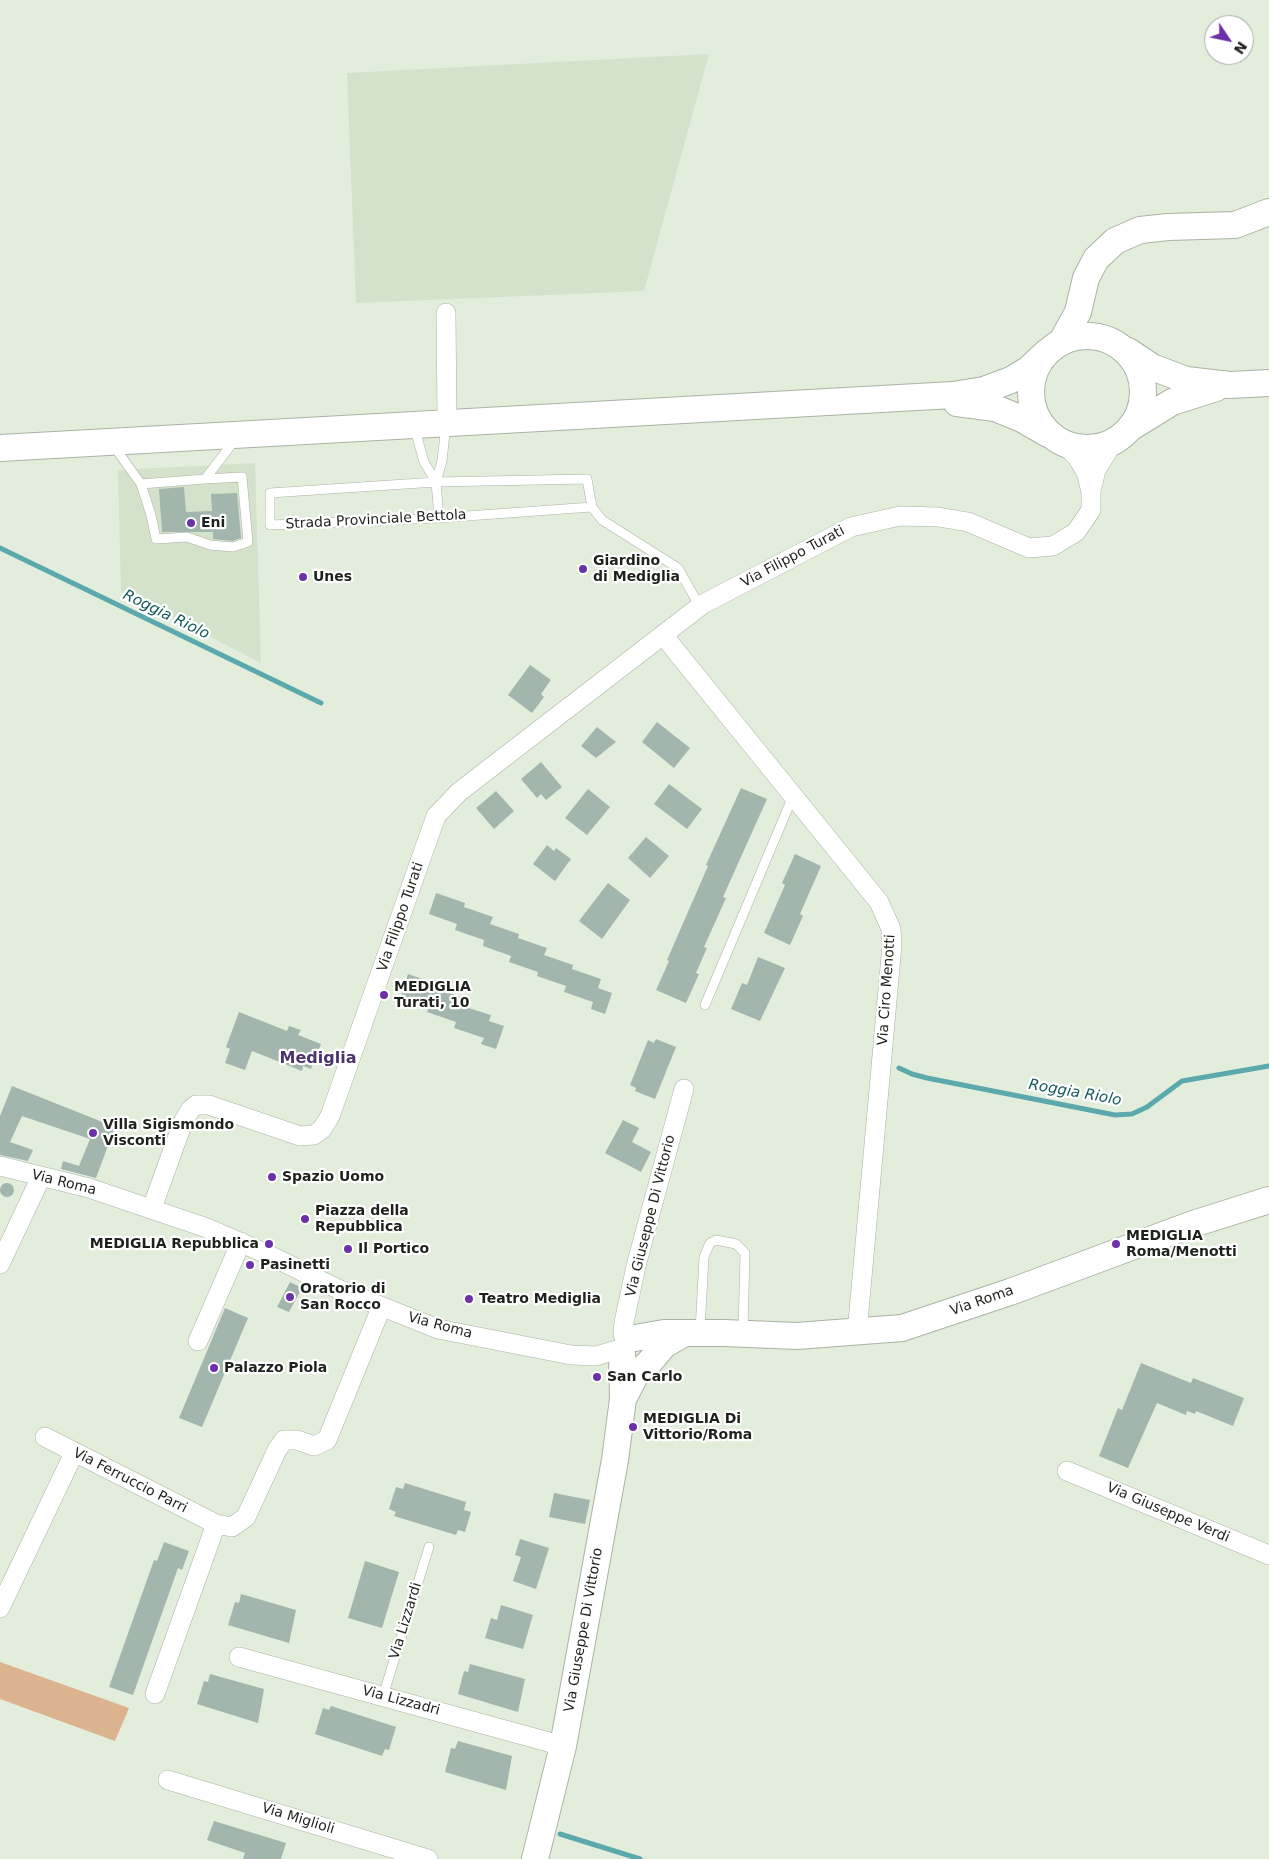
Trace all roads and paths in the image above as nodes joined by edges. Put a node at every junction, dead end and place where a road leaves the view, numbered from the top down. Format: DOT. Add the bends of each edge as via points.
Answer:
graph roads {
  1 [pos="1269,212"];
  2 [pos="1082,300"];
  3 [pos="446,313"];
  4 [pos="1111,342"];
  5 [pos="1055,346"];
  6 [pos="1269,383"];
  7 [pos="1230,385"];
  8 [pos="894,398"];
  9 [pos="447,422"];
  10 [pos="414,424"];
  11 [pos="240,434"];
  12 [pos="1121,435"];
  13 [pos="110,441"];
  14 [pos="1059,441"];
  15 [pos="0,448"];
  16 [pos="205,479"];
  17 [pos="436,482"];
  18 [pos="141,484"];
  19 [pos="1091,492"];
  20 [pos="592,507"];
  21 [pos="438,518"];
  22 [pos="700,607"];
  23 [pos="663,635"];
  24 [pos="793,795"];
  25 [pos="705,1005"];
  26 [pos="684,1088"];
  27 [pos="0,1166"];
  28 [pos="41,1177"];
  29 [pos="1269,1200"];
  30 [pos="152,1208"];
  31 [pos="241,1242"];
  32 [pos="0,1264"];
  33 [pos="381,1308"];
  34 [pos="743,1333"];
  35 [pos="857,1333"];
  36 [pos="691,1334"];
  37 [pos="198,1341"];
  38 [pos="633,1352"];
  39 [pos="45,1437"];
  40 [pos="74,1453"];
  41 [pos="1068,1471"];
  42 [pos="216,1524"];
  43 [pos="429,1547"];
  44 [pos="1269,1555"];
  45 [pos="0,1608"];
  46 [pos="239,1657"];
  47 [pos="155,1694"];
  48 [pos="383,1696"];
  49 [pos="564,1746"];
  50 [pos="168,1780"];
  51 [pos="428,1859"];
  52 [pos="535,1859"];
  1 -- 2 [label="street" via="1235,225 1140,230 1114,241 1096,259 1086,278"];
  2 -- 4 [label="street" via="1088,320"];
  2 -- 5 [label="street" via="1074,322"];
  3 -- 9 [label="street"];
  4 -- 5 [label="street" via="1088,335"];
  4 -- 7 [label="street" via="1152,367 1186,380"];
  4 -- 12 [label="street" via="1134,360 1141,377 1143,395 1139,413"];
  5 -- 8 [label="street" via="1029,369 984,390"];
  5 -- 14 [label="street" via="1037,365 1031,381 1031,397 1043,428"];
  6 -- 7 [label="street"];
  7 -- 12 [label="street" via="1172,402"];
  8 -- 9 [label="street"];
  8 -- 14 [label="street" via="995,408 1022,419"];
  9 -- 10 [label="street"];
  9 -- 17 [label="lane"];
  10 -- 11 [label="street"];
  10 -- 17 [label="lane" via="424,462"];
  11 -- 13 [label="street"];
  11 -- 16 [label="lane"];
  12 -- 14 [label="street" via="1097,447 1080,448"];
  12 -- 19 [label="street, Via Filippo Turati" via="1096,470"];
  13 -- 15 [label="street"];
  13 -- 18 [label="lane"];
  14 -- 19 [label="street, Via Filippo Turati" via="1086,472"];
  16 -- 18 [label="lane"];
  16 -- 18 [label="lane" via="242,476 248,542 233,547 210,545 187,537 156,539"];
  17 -- 20 [label="lane, Strada Provinciale Bettola" via="587,479"];
  17 -- 21 [label="lane"];
  17 -- 21 [label="lane, Strada Provinciale Bettola" via="270,493 270,525"];
  19 -- 22 [label="street, Via Filippo Turati" via="1091,510 1076,532 1053,546 1029,548 968,522 900,516 851,528"];
  20 -- 21 [label="lane, Strada Provinciale Bettola"];
  20 -- 22 [label="lane" via="602,520 678,568"];
  22 -- 23 [label="street, Via Filippo Turati"];
  23 -- 24 [label="street, Via Ciro Menotti"];
  23 -- 30 [label="street, Via Filippo Turati" via="459,792 439,812 330,1116 322,1129 314,1135 300,1136 214,1106 196,1105 183,1122"];
  24 -- 25 [label="lane"];
  24 -- 35 [label="street, Via Ciro Menotti" via="879,902 892,929"];
  26 -- 38 [label="street, Via Giuseppe Di Vittorio" via="624,1322 623,1334"];
  27 -- 28 [label="street, Via Roma"];
  28 -- 30 [label="street, Via Roma"];
  28 -- 32 [label="street"];
  29 -- 35 [label="street, Via Roma" via="1193,1224 928,1320 902,1328"];
  30 -- 31 [label="street, Via Roma"];
  31 -- 33 [label="street, Via Roma"];
  31 -- 37 [label="street"];
  33 -- 38 [label="street, Via Roma" via="438,1329 556,1353 596,1356"];
  33 -- 42 [label="street" via="327,1440 314,1446 284,1440 246,1517 232,1527"];
  34 -- 35 [label="street, Via Roma" via="797,1336"];
  34 -- 36 [label="street, Via Roma"];
  34 -- 36 [label="lane" via="745,1253 736,1244 716,1240 710,1243 704,1257"];
  36 -- 38 [label="street, Via Roma" via="659,1333"];
  38 -- 49 [label="street, Via Giuseppe Di Vittorio"];
  39 -- 40 [label="street, Via Ferruccio Parri"];
  40 -- 42 [label="street, Via Ferruccio Parri"];
  40 -- 45 [label="street"];
  41 -- 44 [label="street, Via Giuseppe Verdi"];
  42 -- 47 [label="street"];
  43 -- 48 [label="lane, Via Lizzardi"];
  46 -- 48 [label="street, Via Lizzadri"];
  48 -- 49 [label="street, Via Lizzadri"];
  49 -- 52 [label="street, Via Giuseppe Di Vittorio"];
  50 -- 51 [label="street, Via Miglioli"];
}
